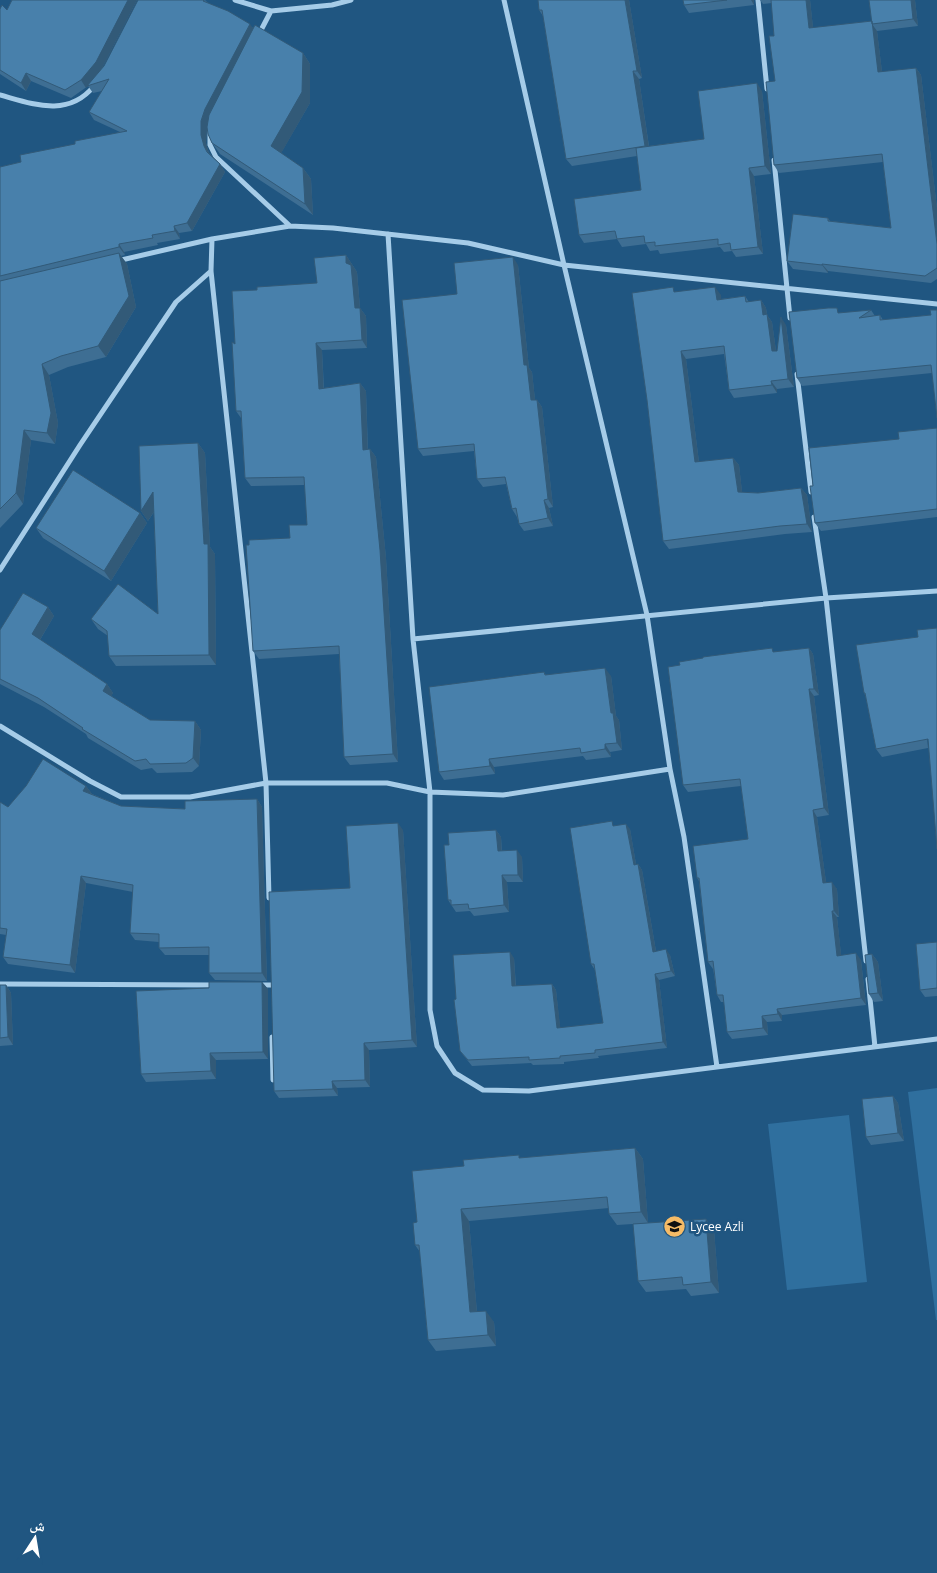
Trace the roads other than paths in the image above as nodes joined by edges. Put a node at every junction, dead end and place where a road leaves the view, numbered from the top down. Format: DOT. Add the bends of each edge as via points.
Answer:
graph roads {
  1 [pos="235,0"];
  2 [pos="351,0"];
  3 [pos="504,0"];
  4 [pos="758,0"];
  5 [pos="271,11"];
  6 [pos="258,36"];
  7 [pos="100,78"];
  8 [pos="0,95"];
  9 [pos="768,99"];
  10 [pos="212,126"];
  11 [pos="773,149"];
  12 [pos="290,226"];
  13 [pos="388,234"];
  14 [pos="212,239"];
  15 [pos="116,262"];
  16 [pos="564,265"];
  17 [pos="211,270"];
  18 [pos="786,287"];
  19 [pos="937,304"];
  20 [pos="791,326"];
  21 [pos="796,364"];
  22 [pos="812,498"];
  23 [pos="813,506"];
  24 [pos="0,570"];
  25 [pos="937,591"];
  26 [pos="826,598"];
  27 [pos="647,615"];
  28 [pos="412,639"];
  29 [pos="0,726"];
  30 [pos="670,769"];
  31 [pos="266,783"];
  32 [pos="430,792"];
  33 [pos="270,908"];
  34 [pos="272,975"];
  35 [pos="0,984"];
  36 [pos="224,985"];
  37 [pos="253,985"];
  38 [pos="272,985"];
  39 [pos="272,994"];
  40 [pos="272,1032"];
  41 [pos="937,1039"];
  42 [pos="875,1047"];
  43 [pos="717,1067"];
  44 [pos="273,1080"];
  1 -- 5 [label="street"];
  2 -- 5 [label="street"];
  3 -- 16 [label="street"];
  4 -- 9 [label="street"];
  5 -- 6 [label="street"];
  7 -- 8 [label="street" via="90,91 67,105 43,107"];
  10 -- 12 [label="street" via="210,145 216,157"];
  11 -- 18 [label="street"];
  12 -- 13 [label="street"];
  12 -- 14 [label="street"];
  13 -- 16 [label="street" via="468,243"];
  13 -- 28 [label="street"];
  14 -- 15 [label="street"];
  14 -- 17 [label="street"];
  16 -- 18 [label="street"];
  16 -- 27 [label="street"];
  17 -- 24 [label="street" via="176,302"];
  17 -- 31 [label="street"];
  18 -- 19 [label="street"];
  18 -- 20 [label="street"];
  21 -- 22 [label="street"];
  23 -- 26 [label="street"];
  25 -- 26 [label="street"];
  26 -- 27 [label="street"];
  26 -- 42 [label="street"];
  27 -- 28 [label="street"];
  27 -- 30 [label="street"];
  28 -- 32 [label="street"];
  29 -- 31 [label="street" via="120,797 190,797"];
  30 -- 32 [label="street" via="503,795"];
  30 -- 43 [label="street" via="684,837"];
  31 -- 32 [label="street" via="387,783"];
  31 -- 33 [label="street"];
  32 -- 43 [label="street" via="430,1010 437,1046 455,1073 483,1090 529,1091"];
  34 -- 38 [label="street"];
  35 -- 36 [label="street"];
  37 -- 38 [label="street"];
  38 -- 39 [label="street"];
  40 -- 44 [label="street"];
  41 -- 42 [label="street"];
  42 -- 43 [label="street"];
}
